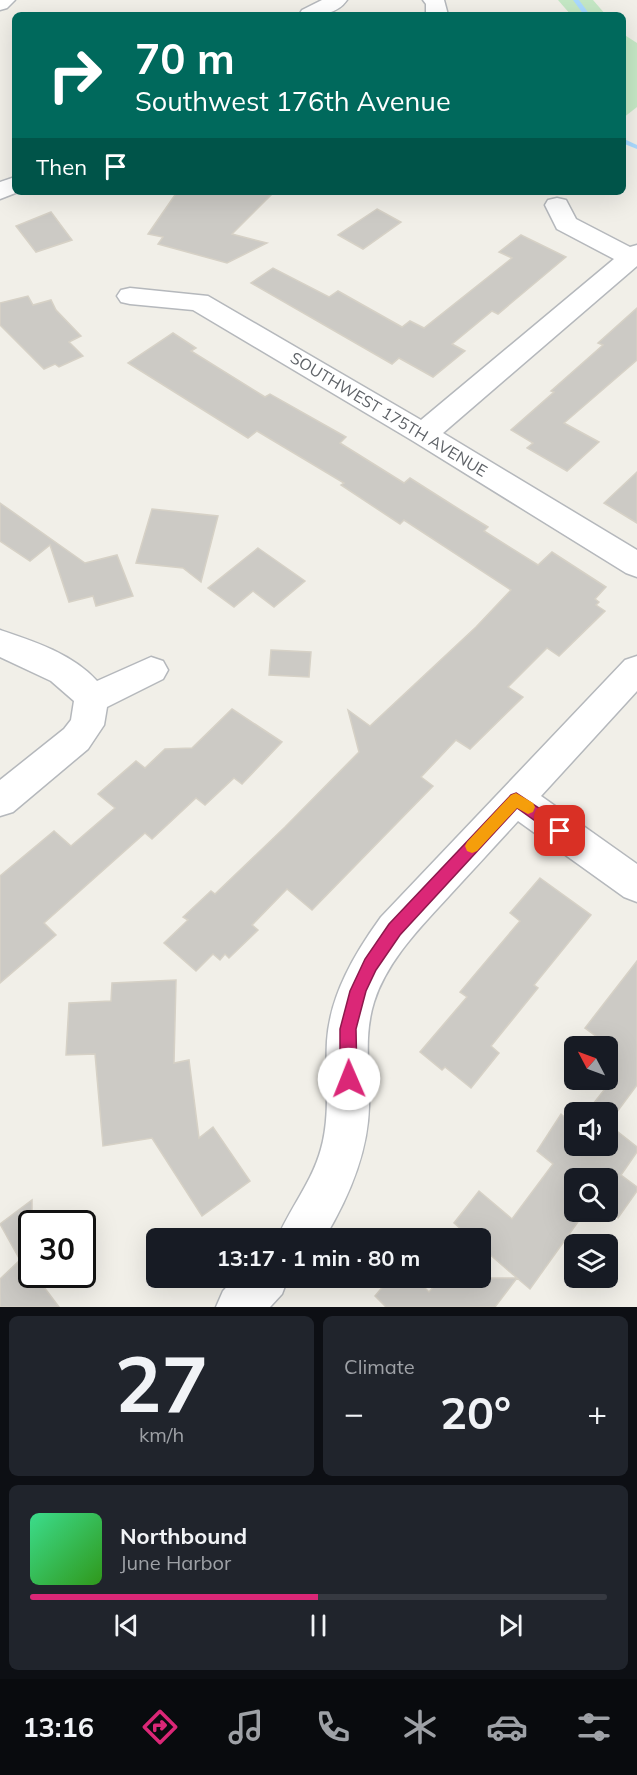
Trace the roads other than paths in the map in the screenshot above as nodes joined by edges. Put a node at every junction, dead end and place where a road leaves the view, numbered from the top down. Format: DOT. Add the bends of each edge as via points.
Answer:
graph roads {
  1 [pos="5,0"];
  2 [pos="337,0"];
  3 [pos="0,4"];
  4 [pos="315,12"];
  5 [pos="557,205"];
  6 [pos="634,256"];
  7 [pos="130,296"];
  8 [pos="423,434"];
  9 [pos="637,565"];
  10 [pos="0,643"];
  11 [pos="637,669"];
  12 [pos="151,670"];
  13 [pos="91,699"];
  14 [pos="516,799"];
  15 [pos="0,801"];
  16 [pos="637,885"];
  17 [pos="306,1228"];
  18 [pos="257,1288"];
  19 [pos="239,1307"];
  1 -- 3 [label="street"];
  2 -- 4 [label="street"];
  5 -- 6 [label="street" via="566,224"];
  6 -- 8 [label="street"];
  7 -- 8 [label="street, SOUTHWEST 175TH AVENUE" via="199,302"];
  8 -- 9 [label="street, SOUTHWEST 175TH AVENUE"];
  10 -- 13 [label="street" via="71,676 83,685"];
  11 -- 14 [label="street"];
  12 -- 13 [label="street"];
  13 -- 15 [label="street" via="87,725 76,739"];
  14 -- 16 [label="street"];
  14 -- 17 [label="street" via="394,930 370,964 335,1029 348,1116 343,1150 330,1187"];
  18 -- 19 [label="street"];
}
